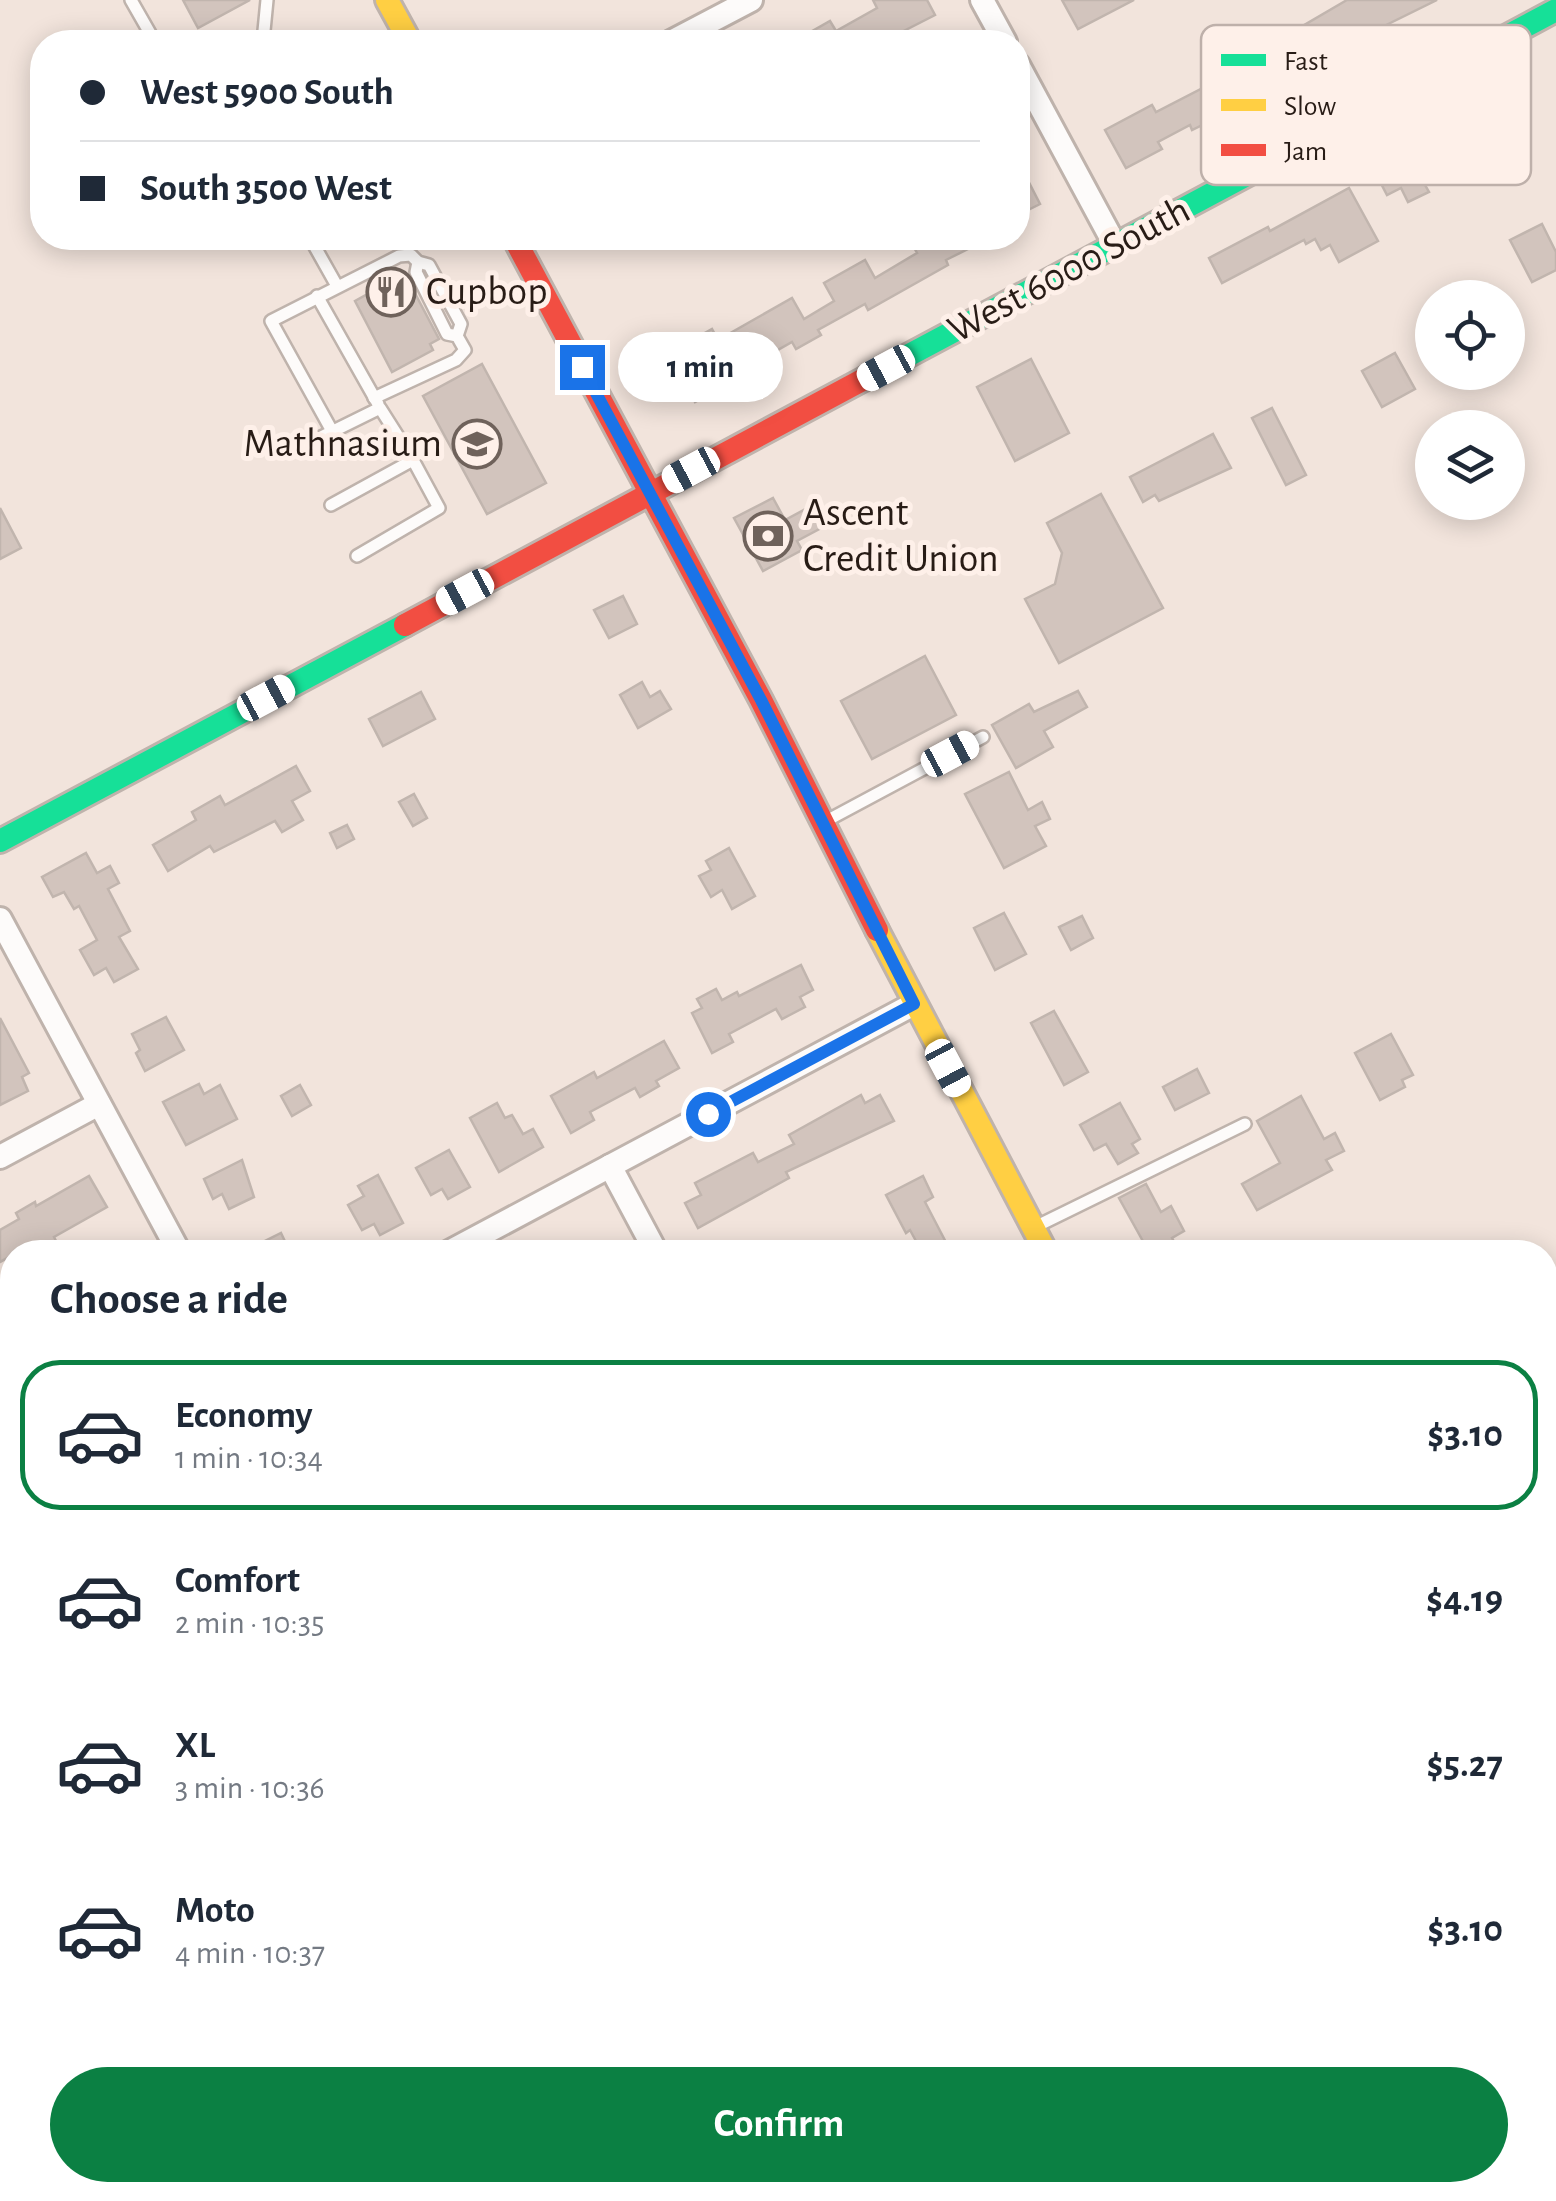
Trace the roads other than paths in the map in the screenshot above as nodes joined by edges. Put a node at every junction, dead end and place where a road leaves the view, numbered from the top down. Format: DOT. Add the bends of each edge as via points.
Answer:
graph roads {
  1 [pos="131,0"];
  2 [pos="266,0"];
  3 [pos="388,0"];
  4 [pos="751,0"];
  5 [pos="982,0"];
  6 [pos="1556,10"];
  7 [pos="1528,25"];
  8 [pos="148,30"];
  9 [pos="263,30"];
  10 [pos="404,30"];
  11 [pos="694,30"];
  12 [pos="998,30"];
  13 [pos="1030,87"];
  14 [pos="1227,185"];
  15 [pos="1116,244"];
  16 [pos="317,250"];
  17 [pos="520,250"];
  18 [pos="338,286"];
  19 [pos="317,296"];
  20 [pos="377,403"];
  21 [pos="332,431"];
  22 [pos="301,447"];
  23 [pos="413,460"];
  24 [pos="649,493"];
  25 [pos="331,505"];
  26 [pos="357,556"];
  27 [pos="982,736"];
  28 [pos="822,823"];
  29 [pos="0,841"];
  30 [pos="0,919"];
  31 [pos="914,1004"];
  32 [pos="99,1104"];
  33 [pos="1245,1124"];
  34 [pos="0,1156"];
  35 [pos="610,1166"];
  36 [pos="1033,1228"];
  37 [pos="173,1240"];
  38 [pos="471,1240"];
  39 [pos="650,1240"];
  40 [pos="1040,1240"];
  1 -- 8 [label="lane"];
  2 -- 9 [label="lane"];
  3 -- 10 [label="street"];
  4 -- 11 [label="street"];
  5 -- 12 [label="street"];
  6 -- 7 [label="street, West 6000 South"];
  13 -- 15 [label="street"];
  14 -- 15 [label="street, West 6000 South"];
  15 -- 24 [label="street, West 6000 South"];
  16 -- 18 [label="lane"];
  17 -- 24 [label="street"];
  18 -- 19 [label="lane"];
  18 -- 20 [label="lane" via="411,256 447,334 457,336 465,350"];
  19 -- 20 [label="lane"];
  19 -- 21 [label="lane" via="271,321"];
  20 -- 21 [label="lane"];
  20 -- 23 [label="lane"];
  21 -- 22 [label="lane"];
  23 -- 25 [label="lane"];
  23 -- 26 [label="lane" via="439,508"];
  24 -- 28 [label="street"];
  24 -- 29 [label="street, West 6000 South"];
  27 -- 28 [label="lane"];
  28 -- 31 [label="street"];
  30 -- 32 [label="street"];
  31 -- 35 [label="street"];
  31 -- 36 [label="street"];
  32 -- 34 [label="street"];
  32 -- 37 [label="street"];
  33 -- 36 [label="lane"];
  35 -- 38 [label="street"];
  35 -- 39 [label="street"];
  36 -- 40 [label="street"];
}
